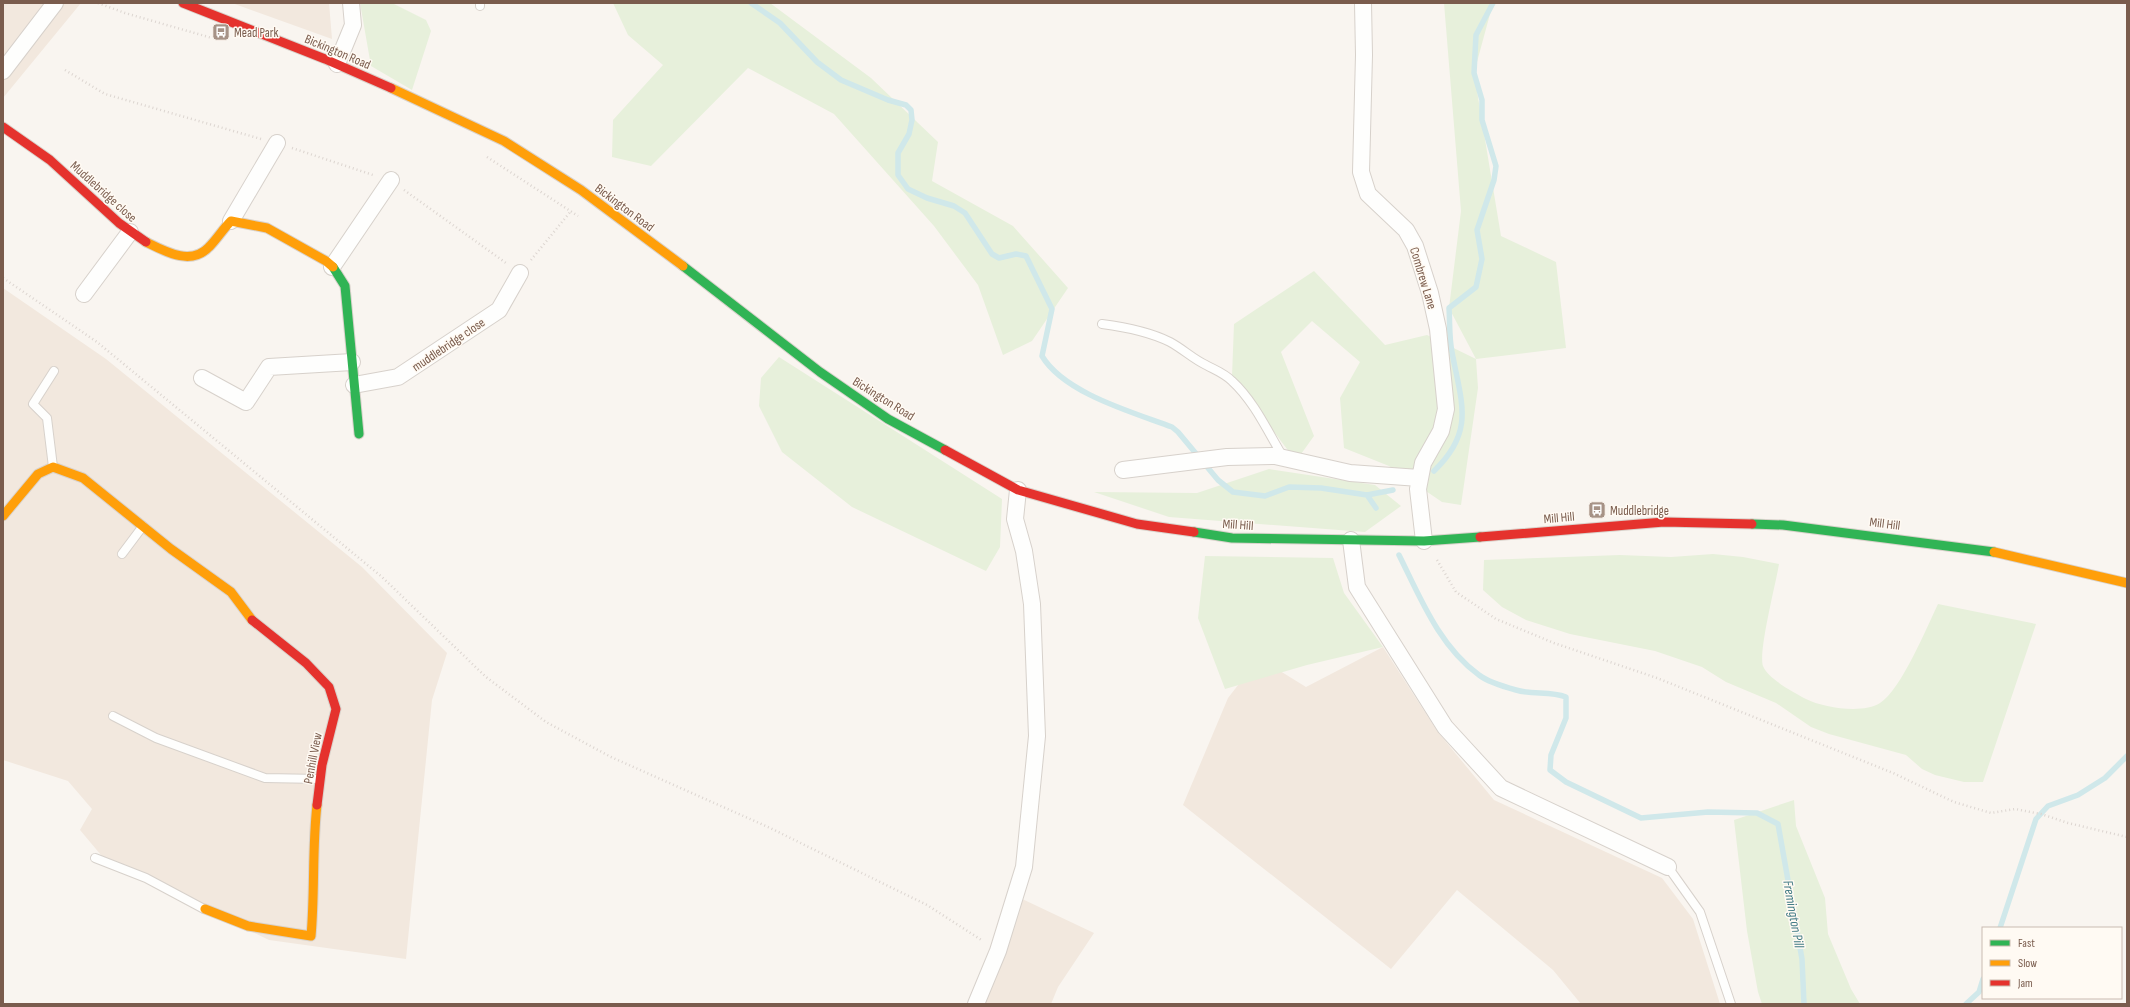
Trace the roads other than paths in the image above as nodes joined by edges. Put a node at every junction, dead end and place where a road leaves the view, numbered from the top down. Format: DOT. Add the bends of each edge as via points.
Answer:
graph roads {
  1 [pos="55,3"];
  2 [pos="183,3"];
  3 [pos="351,3"];
  4 [pos="1363,3"];
  5 [pos="337,64"];
  6 [pos="3,71"];
  7 [pos="3,127"];
  8 [pos="276,143"];
  9 [pos="391,180"];
  10 [pos="231,221"];
  11 [pos="130,232"];
  12 [pos="332,267"];
  13 [pos="520,273"];
  14 [pos="84,294"];
  15 [pos="1102,324"];
  16 [pos="352,362"];
  17 [pos="54,371"];
  18 [pos="202,378"];
  19 [pos="354,385"];
  20 [pos="359,434"];
  21 [pos="1283,458"];
  22 [pos="53,467"];
  23 [pos="1123,470"];
  24 [pos="1420,478"];
  25 [pos="1018,490"];
  26 [pos="3,516"];
  27 [pos="143,526"];
  28 [pos="1351,540"];
  29 [pos="1424,541"];
  30 [pos="122,554"];
  31 [pos="2127,583"];
  32 [pos="113,716"];
  33 [pos="321,779"];
  34 [pos="95,858"];
  35 [pos="1668,867"];
  36 [pos="205,909"];
  37 [pos="976,1004"];
  38 [pos="1732,1004"];
  1 -- 6 [label="street"];
  2 -- 5 [label="main road, Bickington Road"];
  3 -- 5 [label="street" via="352,26"];
  4 -- 24 [label="street, Combrew Lane" via="1363,183 1368,194 1406,230 1415,246 1438,329 1446,409 1441,431 1423,463"];
  5 -- 25 [label="main road, Bickington Road" via="504,141 587,195 832,381 888,419"];
  7 -- 11 [label="main road, Muddlebridge close" via="51,161"];
  8 -- 10 [label="street"];
  9 -- 12 [label="street"];
  10 -- 11 [label="main road, Muddlebridge close" via="208,249 201,255 191,258 175,255"];
  10 -- 12 [label="main road" via="267,228 326,261"];
  11 -- 14 [label="street, muddlebridge close"];
  12 -- 16 [label="main road" via="345,286"];
  13 -- 19 [label="street, muddlebridge close" via="499,310 398,377"];
  15 -- 21 [label="lane" via="1124,327 1164,339 1224,374 1259,416"];
  16 -- 18 [label="street" via="269,367 246,402"];
  16 -- 19 [label="main road"];
  17 -- 22 [label="lane" via="33,404 47,418"];
  19 -- 20 [label="main road"];
  21 -- 23 [label="street" via="1227,457"];
  21 -- 24 [label="street" via="1350,472"];
  22 -- 26 [label="main road" via="38,474"];
  22 -- 27 [label="main road, Penhill View" via="83,478"];
  24 -- 29 [label="street, Combrew Lane" via="1418,489"];
  25 -- 28 [label="main road, Mill Hill" via="1137,524 1225,537"];
  25 -- 37 [label="street" via="1015,519 1024,551 1032,604 1037,736 1024,867 998,951"];
  27 -- 30 [label="lane"];
  27 -- 33 [label="main road, Penhill View" via="231,592 255,624 306,663 329,687 336,709"];
  28 -- 29 [label="main road, Mill Hill"];
  28 -- 35 [label="street" via="1357,587 1445,727 1501,788"];
  29 -- 31 [label="main road, Mill Hill" via="1664,522 1783,525 1985,550"];
  32 -- 33 [label="lane" via="156,738 265,778"];
  33 -- 36 [label="main road, Penhill View" via="314,832 311,936 248,926"];
  34 -- 36 [label="lane" via="146,878"];
  35 -- 38 [label="lane" via="1700,912"];
}
